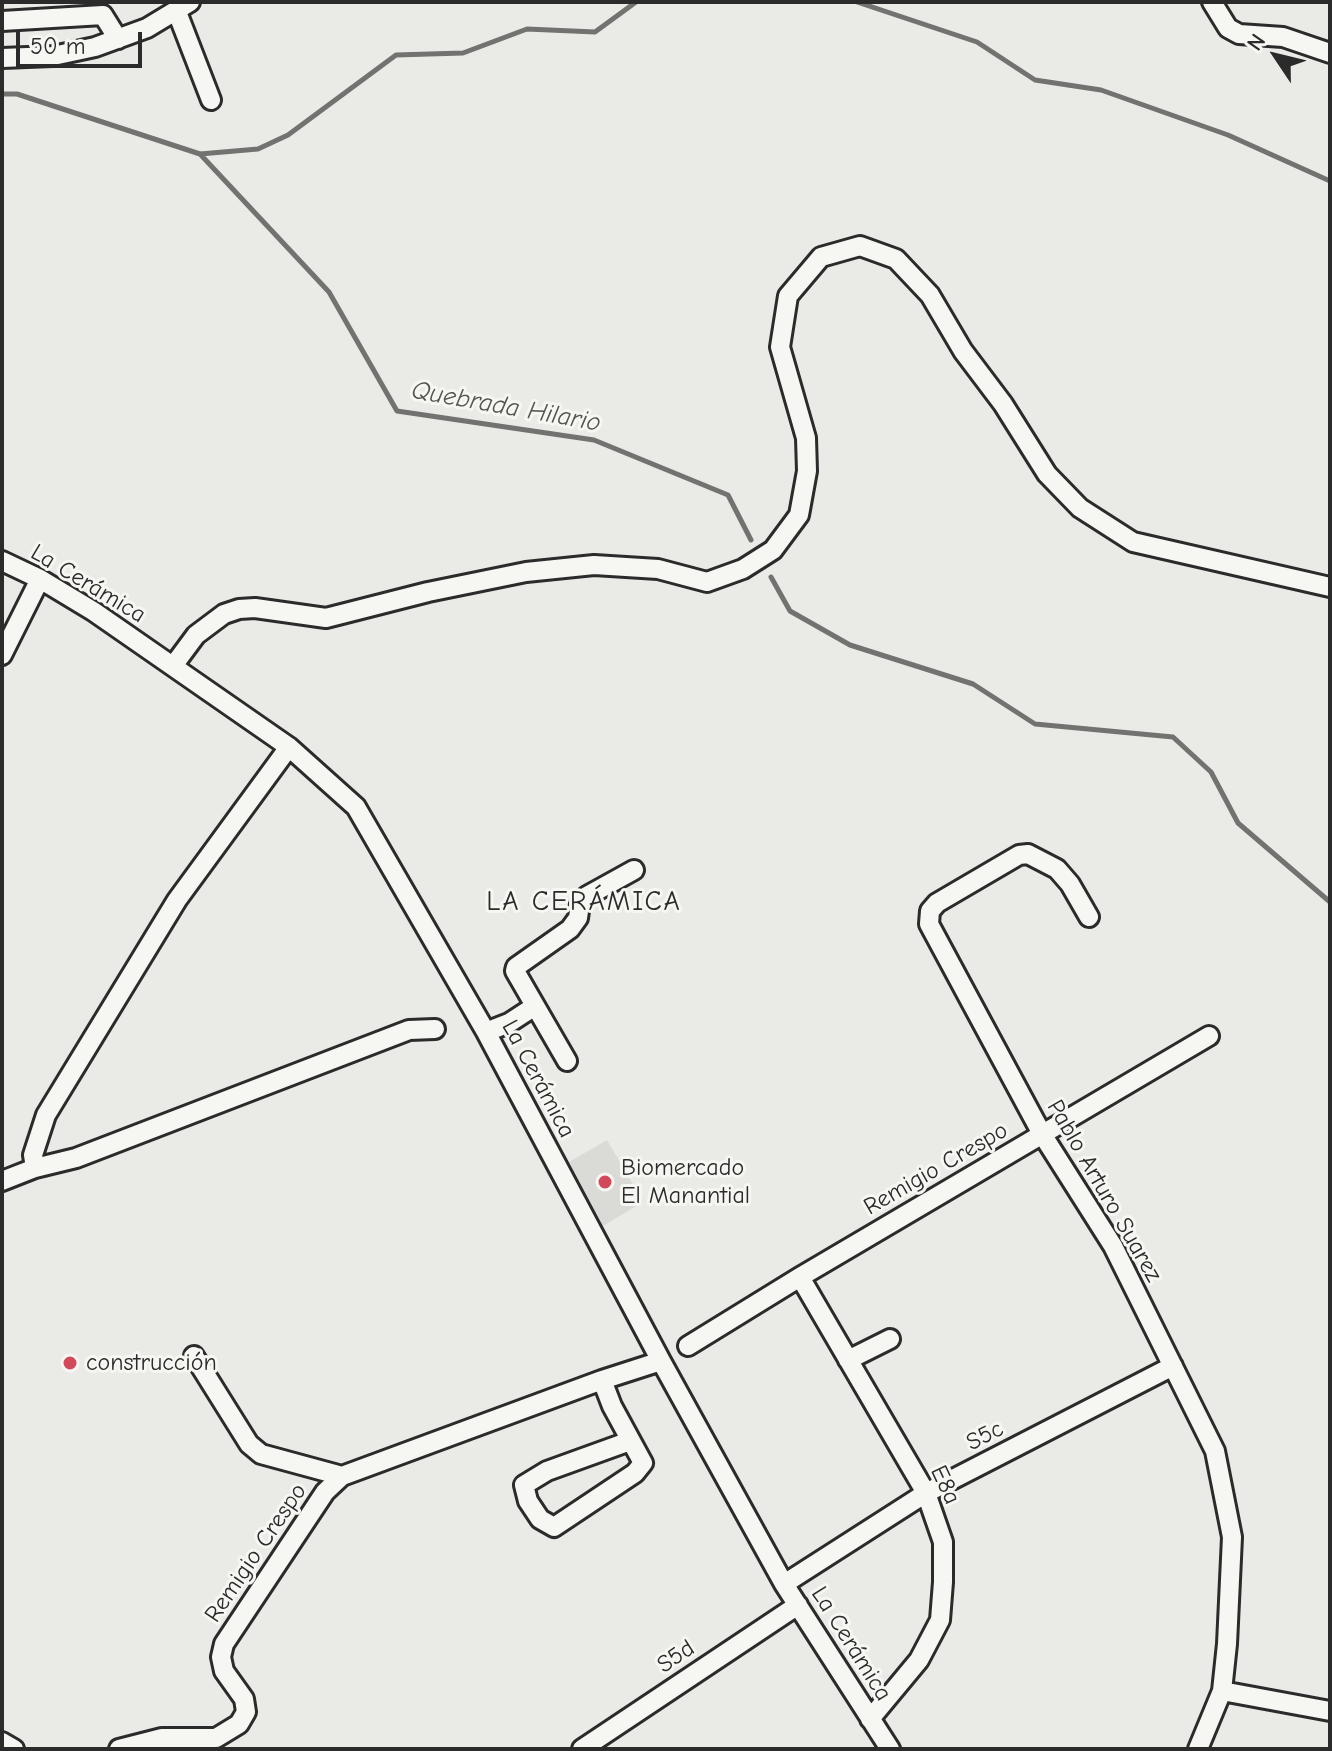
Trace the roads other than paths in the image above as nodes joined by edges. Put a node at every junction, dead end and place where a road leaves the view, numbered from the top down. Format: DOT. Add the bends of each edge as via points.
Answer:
graph roads {
  1 [pos="1212,2"];
  2 [pos="181,6"];
  3 [pos="2,21"];
  4 [pos="118,39"];
  5 [pos="1330,53"];
  6 [pos="2,58"];
  7 [pos="211,100"];
  8 [pos="2,561"];
  9 [pos="40,579"];
  10 [pos="1330,587"];
  11 [pos="2,655"];
  12 [pos="173,666"];
  13 [pos="289,747"];
  14 [pos="634,870"];
  15 [pos="1089,917"];
  16 [pos="535,1006"];
  17 [pos="435,1029"];
  18 [pos="486,1032"];
  19 [pos="1209,1036"];
  20 [pos="567,1061"];
  21 [pos="1042,1134"];
  22 [pos="35,1168"];
  23 [pos="2,1181"];
  24 [pos="800,1277"];
  25 [pos="890,1339"];
  26 [pos="688,1346"];
  27 [pos="194,1356"];
  28 [pos="848,1360"];
  29 [pos="661,1361"];
  30 [pos="1173,1366"];
  31 [pos="602,1380"];
  32 [pos="630,1441"];
  33 [pos="342,1476"];
  34 [pos="926,1493"];
  35 [pos="784,1584"];
  36 [pos="798,1605"];
  37 [pos="1222,1691"];
  38 [pos="1330,1711"];
  39 [pos="870,1719"];
  40 [pos="2,1742"];
  41 [pos="14,1749"];
  42 [pos="119,1749"];
  43 [pos="582,1749"];
  44 [pos="890,1749"];
  45 [pos="1198,1749"];
  1 -- 5 [label="street" via="1228,28 1239,34 1283,37"];
  2 -- 4 [label="street"];
  2 -- 7 [label="street"];
  3 -- 4 [label="street" via="103,15"];
  4 -- 6 [label="street" via="53,56"];
  8 -- 9 [label="street, La Cerámica"];
  9 -- 11 [label="street"];
  9 -- 12 [label="street, La Cerámica"];
  10 -- 12 [label="street" via="1133,542 1080,508 1047,474 930,295 896,259 860,246 821,257 788,296 780,347 806,438 807,471 799,515 773,550 743,569 707,582 658,569 594,565 526,572 326,618 239,609 196,635"];
  12 -- 13 [label="street, La Cerámica"];
  13 -- 18 [label="street, La Cerámica" via="356,807"];
  13 -- 22 [label="street" via="177,900 46,1115 33,1155"];
  14 -- 16 [label="street" via="587,896 570,929 516,967"];
  15 -- 21 [label="street, Pablo Arturo Suarez" via="1057,869 1028,854 930,911 929,924"];
  16 -- 18 [label="street"];
  16 -- 20 [label="street"];
  17 -- 22 [label="street" via="409,1030 76,1158"];
  18 -- 29 [label="street, La Cerámica"];
  19 -- 21 [label="street, Remigio Crespo"];
  21 -- 24 [label="street, Remigio Crespo"];
  21 -- 30 [label="street, Pablo Arturo Suarez" via="1113,1246"];
  22 -- 23 [label="street"];
  24 -- 26 [label="street, Remigio Crespo"];
  24 -- 28 [label="street, E8a"];
  25 -- 28 [label="street"];
  27 -- 33 [label="street" via="249,1444 261,1454"];
  28 -- 34 [label="street, E8a"];
  29 -- 31 [label="street, Remigio Crespo"];
  29 -- 35 [label="street, La Cerámica"];
  30 -- 34 [label="street, S5c"];
  30 -- 37 [label="street, Pablo Arturo Suarez" via="1215,1451 1232,1537"];
  31 -- 32 [label="street"];
  31 -- 33 [label="street, Remigio Crespo"];
  32 -- 32 [label="street" via="547,1471 524,1485 540,1519 554,1527 635,1473 643,1463"];
  33 -- 42 [label="street, Remigio Crespo" via="325,1492 224,1644 224,1671 244,1699 246,1712 239,1724 216,1738 162,1738"];
  34 -- 35 [label="street, S5c"];
  34 -- 39 [label="street, E8a" via="943,1542 940,1620 919,1660"];
  35 -- 36 [label="street, La Cerámica"];
  36 -- 39 [label="street, La Cerámica"];
  36 -- 43 [label="street, S5d"];
  37 -- 38 [label="street"];
  37 -- 45 [label="street, Pablo Arturo Suarez"];
  39 -- 44 [label="street, La Cerámica"];
  40 -- 41 [label="street"];
}
